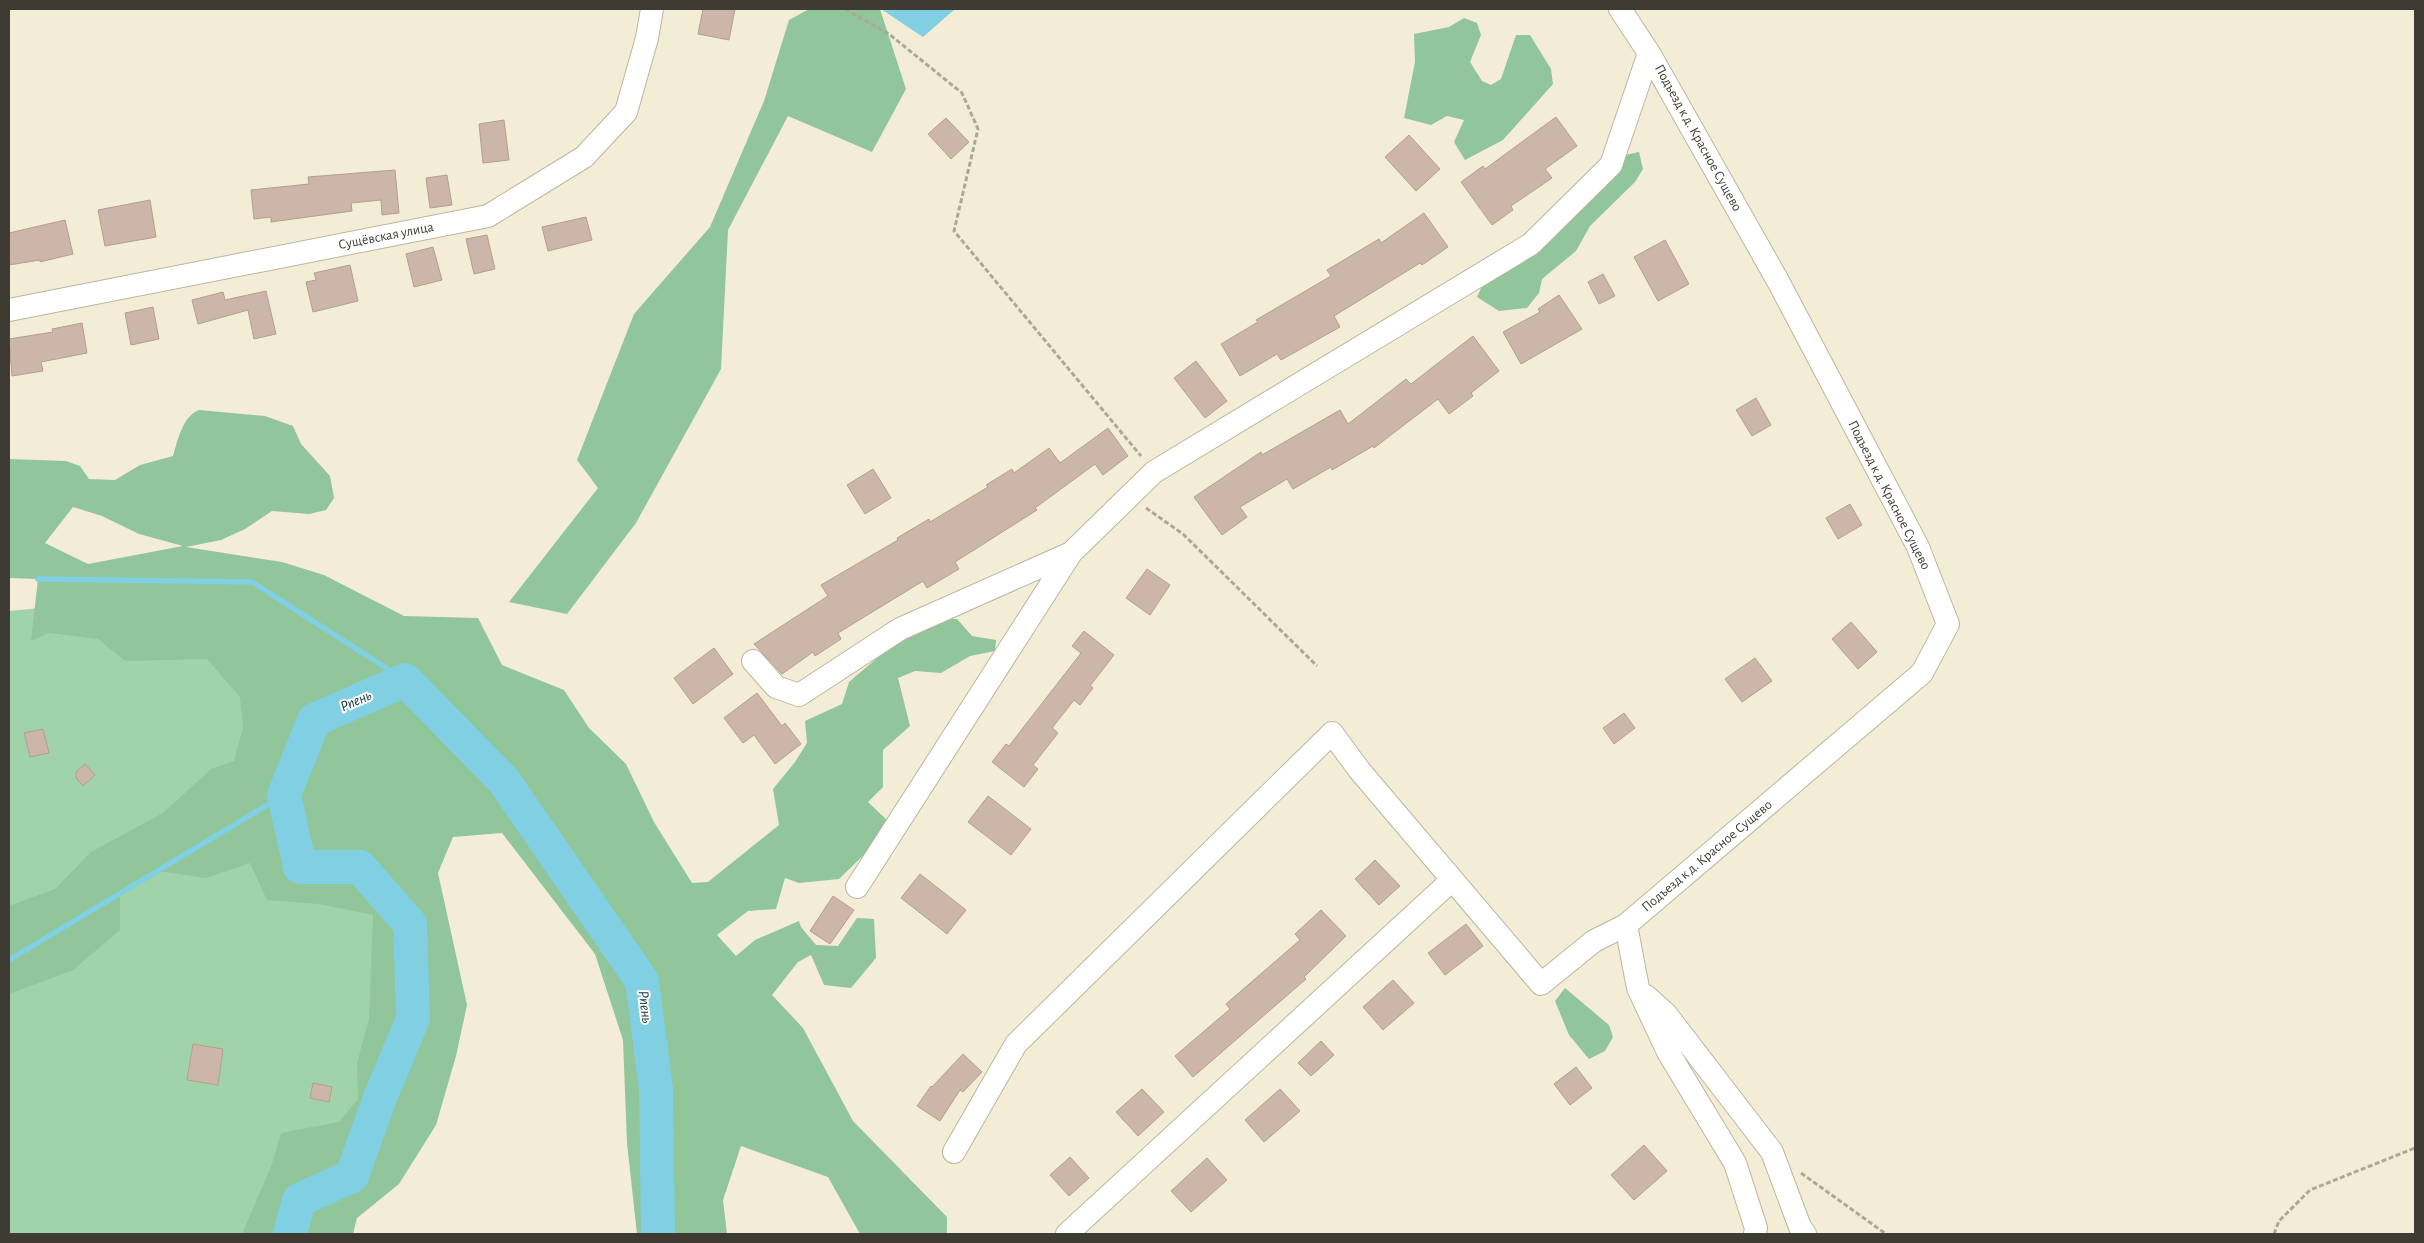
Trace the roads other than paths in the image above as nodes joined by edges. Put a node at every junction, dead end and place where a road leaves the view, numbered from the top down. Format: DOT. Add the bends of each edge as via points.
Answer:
graph roads {
  1 [pos="652,9"];
  2 [pos="1620,9"];
  3 [pos="1649,53"];
  4 [pos="9,310"];
  5 [pos="1071,552"];
  6 [pos="753,661"];
  7 [pos="1452,880"];
  8 [pos="857,887"];
  9 [pos="1626,925"];
  10 [pos="1638,988"];
  11 [pos="954,1152"];
  12 [pos="1067,1234"];
  13 [pos="1755,1234"];
  14 [pos="1805,1234"];
  1 -- 4 [label="street, Сущёвская улица" via="626,112 584,157 488,216"];
  2 -- 3 [label="street, Подъезд к д. Красное Сущево"];
  3 -- 5 [label="street" via="1612,165 1531,244 1148,479"];
  3 -- 9 [label="street, Подъезд к д. Красное Сущево" via="1778,281 1909,530 1948,624 1922,674"];
  5 -- 6 [label="street" via="900,629 799,695 776,687"];
  5 -- 8 [label="street"];
  7 -- 9 [label="street" via="1541,984 1594,941"];
  7 -- 11 [label="street" via="1332,734 1016,1044"];
  7 -- 12 [label="street"];
  9 -- 10 [label="street"];
  10 -- 13 [label="street" via="1668,1052 1735,1163 1756,1228"];
  10 -- 14 [label="street" via="1666,1014 1772,1152"];
}
